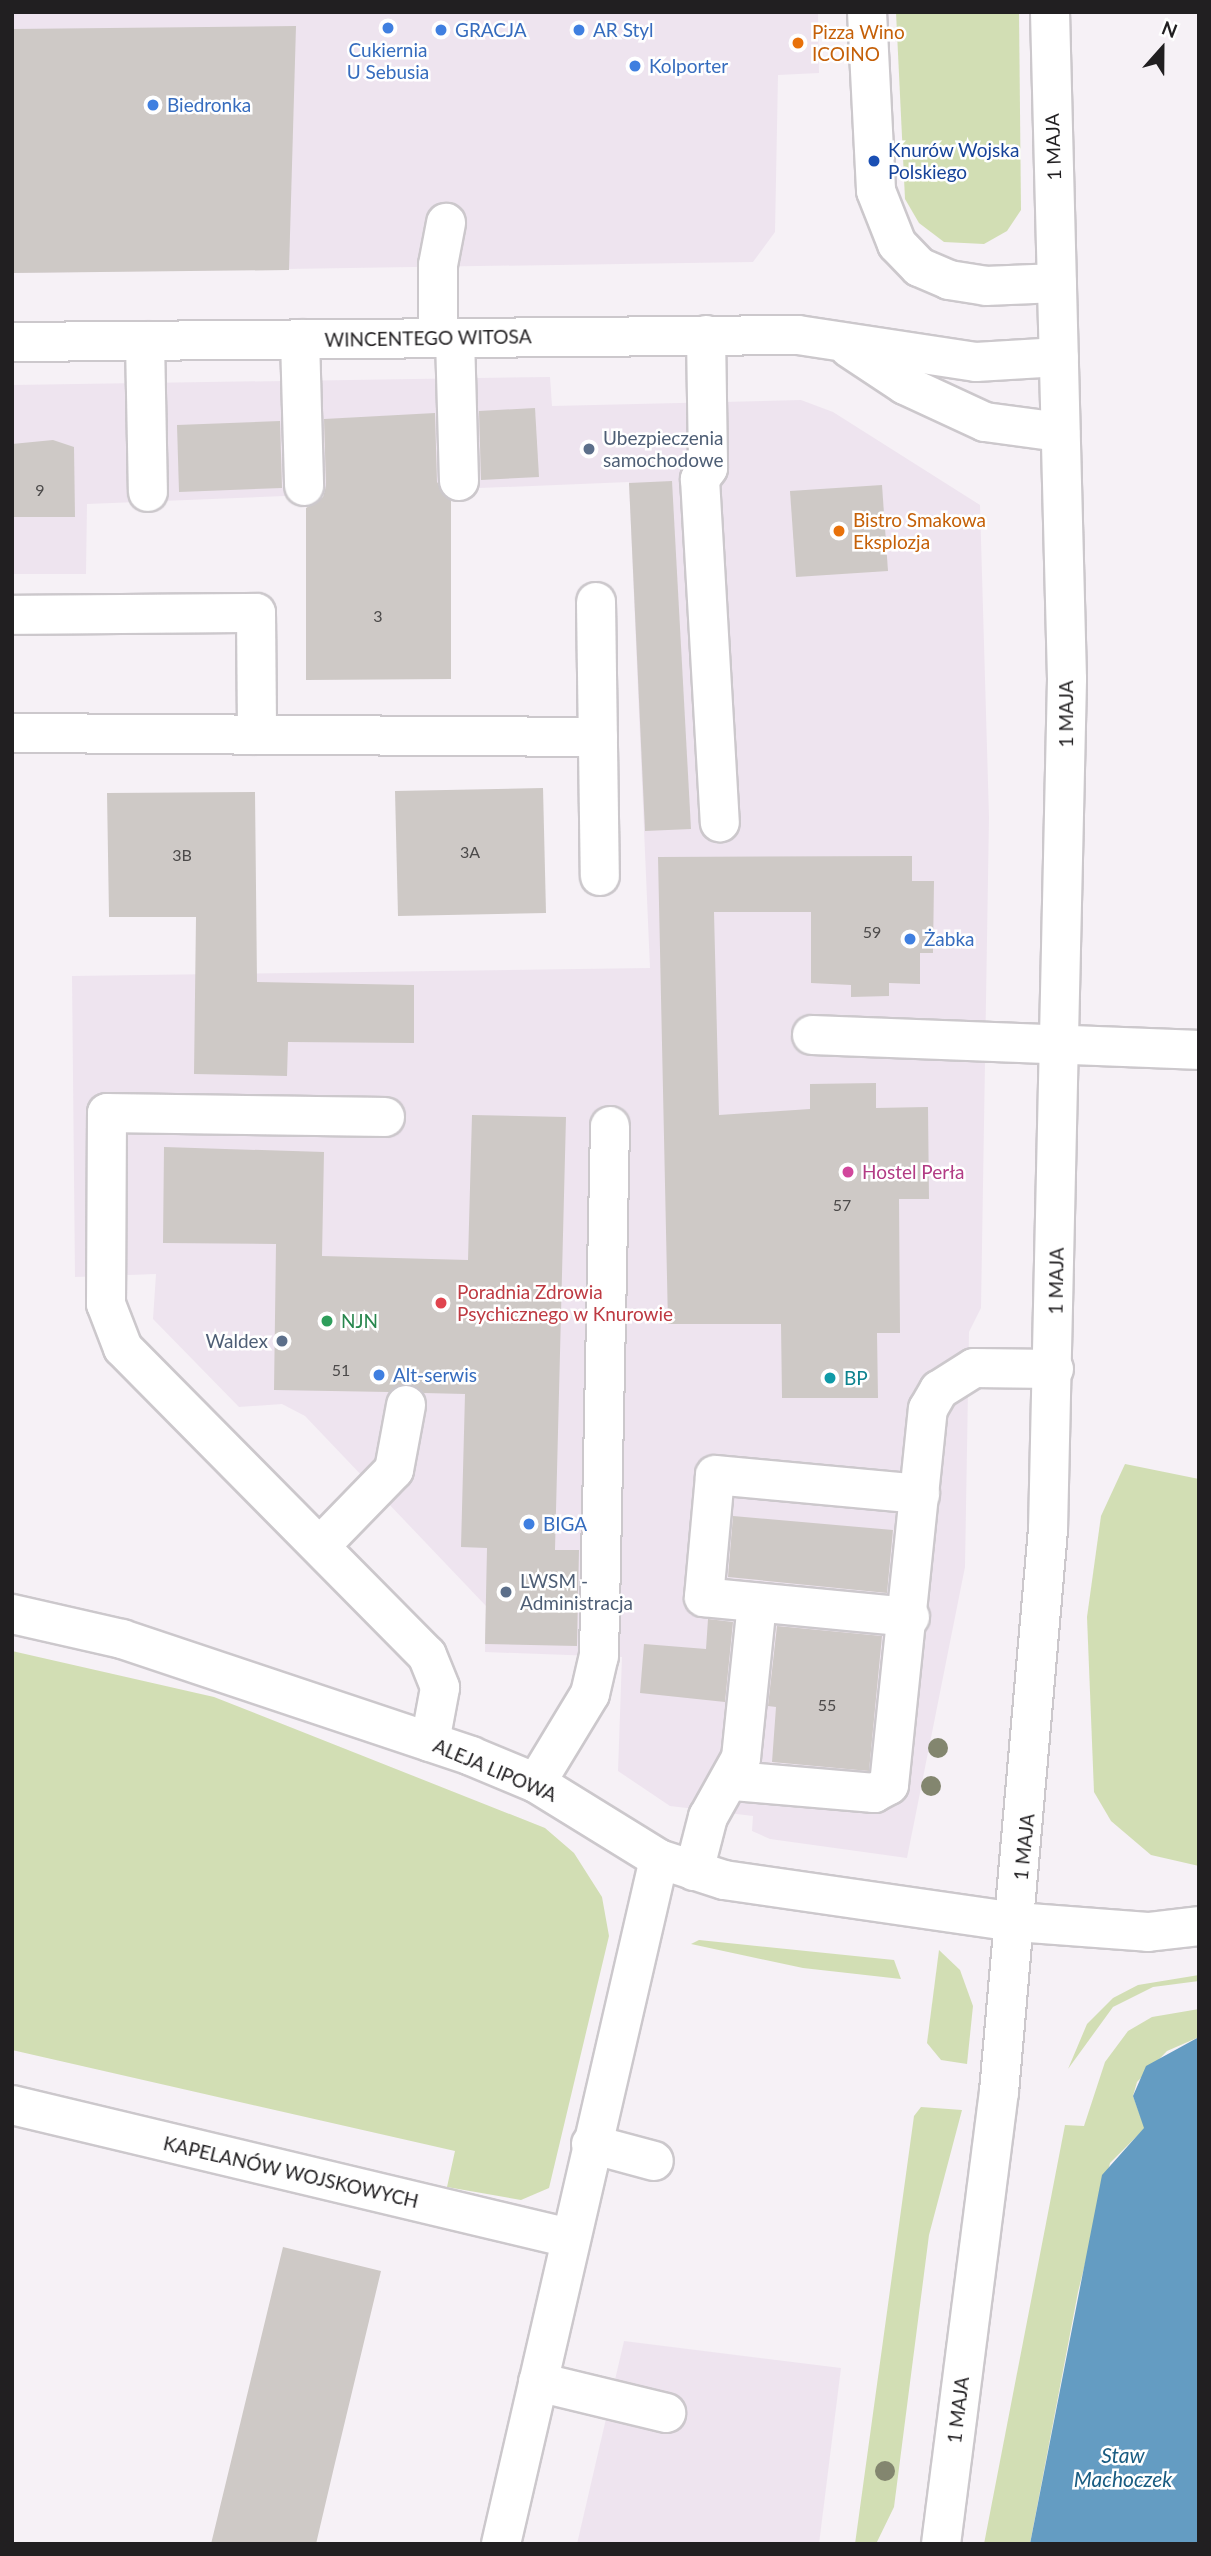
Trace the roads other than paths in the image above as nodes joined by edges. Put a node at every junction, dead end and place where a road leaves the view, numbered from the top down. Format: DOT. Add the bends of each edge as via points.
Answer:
graph roads {
  1 [pos="867,12"];
  2 [pos="1050,12"];
  3 [pos="446,223"];
  4 [pos="1057,283"];
  5 [pos="706,335"];
  6 [pos="447,338"];
  7 [pos="300,339"];
  8 [pos="145,341"];
  9 [pos="12,342"];
  10 [pos="842,343"];
  11 [pos="1059,357"];
  12 [pos="1060,432"];
  13 [pos="459,481"];
  14 [pos="304,486"];
  15 [pos="148,492"];
  16 [pos="596,602"];
  17 [pos="12,615"];
  18 [pos="12,733"];
  19 [pos="257,734"];
  20 [pos="598,737"];
  21 [pos="720,822"];
  22 [pos="600,876"];
  23 [pos="812,1035"];
  24 [pos="1061,1044"];
  25 [pos="1199,1050"];
  26 [pos="385,1117"];
  27 [pos="610,1126"];
  28 [pos="1054,1369"];
  29 [pos="406,1405"];
  30 [pos="920,1494"];
  31 [pos="320,1546"];
  32 [pos="757,1603"];
  33 [pos="12,1614"];
  34 [pos="910,1617"];
  35 [pos="430,1742"];
  36 [pos="734,1781"];
  37 [pos="536,1783"];
  38 [pos="677,1865"];
  39 [pos="1016,1922"];
  40 [pos="1199,1926"];
  41 [pos="12,2105"];
  42 [pos="591,2144"];
  43 [pos="653,2161"];
  44 [pos="569,2238"];
  45 [pos="538,2382"];
  46 [pos="666,2413"];
  47 [pos="501,2544"];
  48 [pos="942,2544"];
  1 -- 4 [label="street" via="876,191 897,244 919,267 949,280 986,286"];
  2 -- 4 [label="street, 1 MAJA"];
  3 -- 6 [label="street" via="438,265"];
  4 -- 11 [label="street, 1 MAJA"];
  5 -- 6 [label="street, WINCENTEGO WITOSA"];
  5 -- 10 [label="street, WINCENTEGO WITOSA" via="798,335"];
  5 -- 21 [label="street" via="708,468 700,479"];
  6 -- 7 [label="street, WINCENTEGO WITOSA"];
  6 -- 13 [label="street"];
  7 -- 8 [label="street, WINCENTEGO WITOSA"];
  7 -- 14 [label="street"];
  8 -- 9 [label="street, WINCENTEGO WITOSA"];
  8 -- 15 [label="street"];
  10 -- 11 [label="street, WINCENTEGO WITOSA" via="976,362"];
  10 -- 12 [label="street, WINCENTEGO WITOSA" via="905,385 985,422"];
  11 -- 12 [label="street, 1 MAJA"];
  12 -- 24 [label="street, 1 MAJA" via="1067,679"];
  16 -- 20 [label="street"];
  17 -- 19 [label="street" via="256,613"];
  18 -- 19 [label="street"];
  19 -- 20 [label="street"];
  20 -- 22 [label="street"];
  23 -- 24 [label="street"];
  24 -- 25 [label="street"];
  24 -- 28 [label="street, 1 MAJA"];
  26 -- 31 [label="street" via="107,1113 109,1326 122,1348"];
  27 -- 37 [label="street" via="598,1665 585,1703"];
  28 -- 30 [label="street" via="984,1365 939,1390 928,1409"];
  28 -- 39 [label="street, 1 MAJA" via="1039,1676"];
  29 -- 31 [label="street" via="394,1470"];
  30 -- 32 [label="street" via="715,1475 704,1597"];
  30 -- 34 [label="street"];
  31 -- 35 [label="street" via="428,1655 440,1688"];
  32 -- 34 [label="street"];
  32 -- 36 [label="street"];
  33 -- 35 [label="street, ALEJA LIPOWA" via="122,1639"];
  34 -- 36 [label="street" via="889,1785 874,1793"];
  35 -- 37 [label="street, ALEJA LIPOWA"];
  36 -- 38 [label="street"];
  37 -- 38 [label="street, ALEJA LIPOWA"];
  38 -- 39 [label="street, ALEJA LIPOWA" via="823,1898"];
  38 -- 42 [label="street"];
  39 -- 40 [label="street, ALEJA LIPOWA" via="1148,1932"];
  39 -- 48 [label="street, 1 MAJA"];
  41 -- 44 [label="street, KAPELANÓW WOJSKOWYCH"];
  42 -- 43 [label="street"];
  42 -- 44 [label="street"];
  44 -- 45 [label="street"];
  45 -- 46 [label="street"];
  45 -- 47 [label="street"];
}
